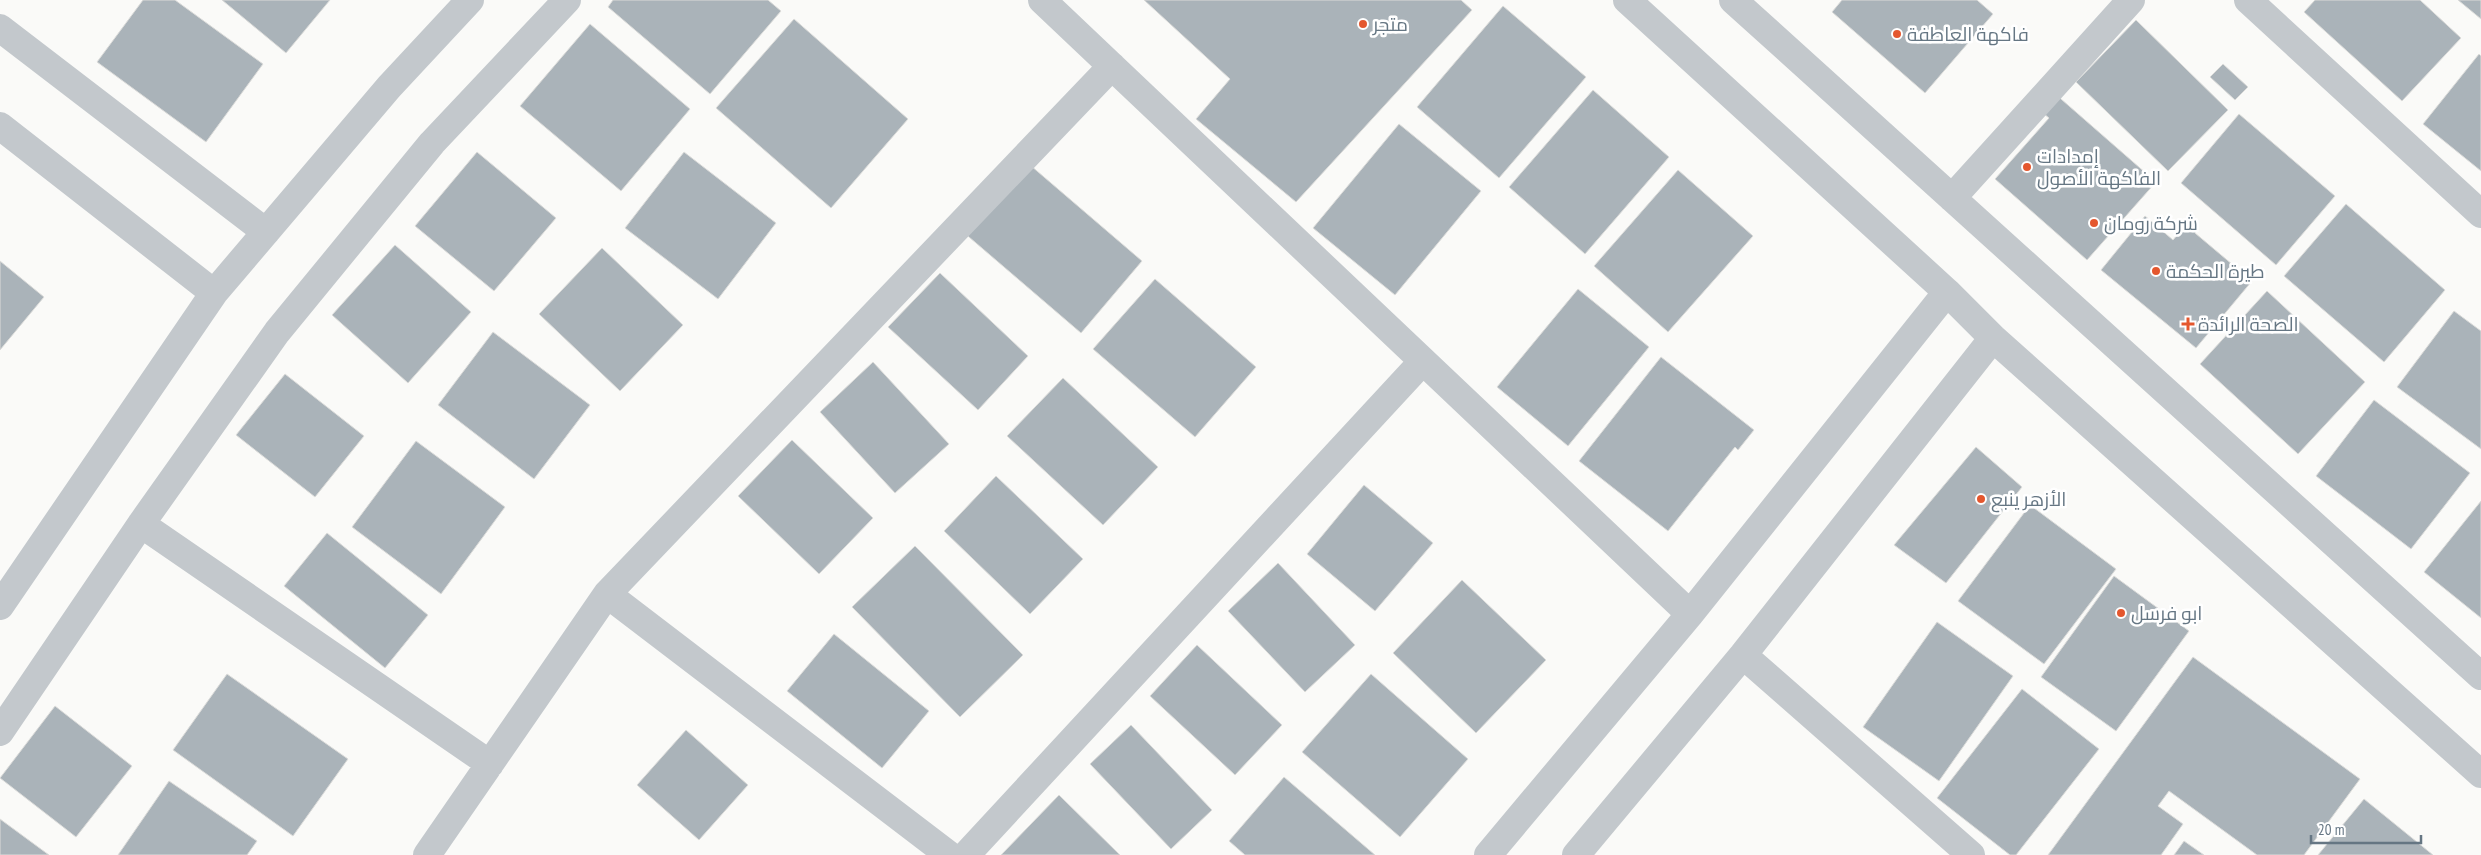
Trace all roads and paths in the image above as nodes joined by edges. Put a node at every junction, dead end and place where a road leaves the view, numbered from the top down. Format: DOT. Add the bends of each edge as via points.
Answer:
graph roads {
  1 [pos="470,0"];
  2 [pos="567,0"];
  3 [pos="1042,0"];
  4 [pos="1627,0"];
  5 [pos="1734,0"];
  6 [pos="2131,0"];
  7 [pos="2248,0"];
  8 [pos="0,28"];
  9 [pos="1112,66"];
  10 [pos="0,126"];
  11 [pos="1952,198"];
  12 [pos="2481,214"];
  13 [pos="266,232"];
  14 [pos="1947,292"];
  15 [pos="214,293"];
  16 [pos="1993,338"];
  17 [pos="1423,361"];
  18 [pos="141,524"];
  19 [pos="607,594"];
  20 [pos="0,606"];
  21 [pos="1690,614"];
  22 [pos="1742,655"];
  23 [pos="2481,676"];
  24 [pos="0,732"];
  25 [pos="490,764"];
  26 [pos="2481,774"];
  27 [pos="427,855"];
  28 [pos="949,855"];
  29 [pos="966,855"];
  30 [pos="1488,855"];
  31 [pos="1576,855"];
  32 [pos="1971,855"];
  1 -- 13 [label="street" via="389,87"];
  2 -- 18 [label="street" via="432,143 277,332"];
  3 -- 9 [label="street"];
  4 -- 14 [label="street"];
  5 -- 11 [label="street"];
  6 -- 11 [label="street"];
  7 -- 12 [label="street"];
  8 -- 13 [label="street"];
  9 -- 17 [label="street"];
  9 -- 19 [label="street"];
  10 -- 15 [label="street"];
  11 -- 23 [label="street"];
  13 -- 15 [label="street"];
  14 -- 16 [label="street"];
  14 -- 21 [label="street"];
  15 -- 20 [label="street"];
  16 -- 22 [label="street"];
  16 -- 26 [label="street"];
  17 -- 21 [label="street"];
  17 -- 29 [label="street"];
  18 -- 24 [label="street"];
  18 -- 25 [label="street"];
  19 -- 25 [label="street"];
  19 -- 28 [label="street"];
  21 -- 30 [label="street"];
  22 -- 31 [label="street"];
  22 -- 32 [label="street"];
  25 -- 27 [label="street"];
}
